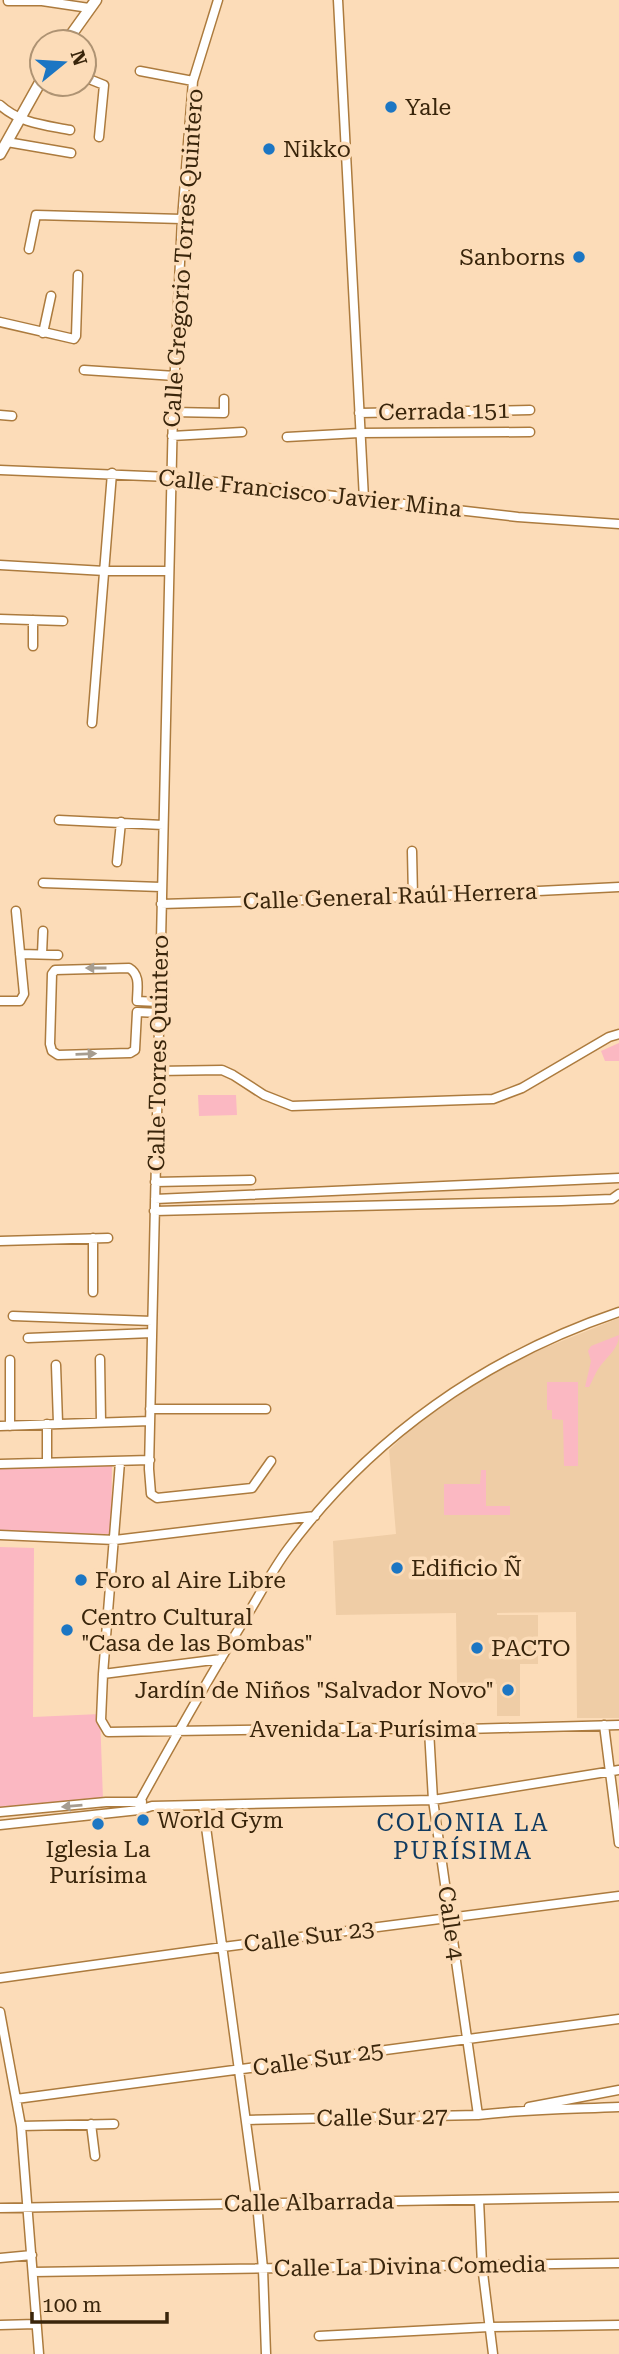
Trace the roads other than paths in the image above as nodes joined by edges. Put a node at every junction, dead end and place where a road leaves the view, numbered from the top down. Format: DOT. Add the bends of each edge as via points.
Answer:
graph roads {
  1 [pos="218,0"];
  2 [pos="338,0"];
  3 [pos="8,1"];
  4 [pos="92,4"];
  5 [pos="76,28"];
  6 [pos="140,71"];
  7 [pos="193,81"];
  8 [pos="98,83"];
  9 [pos="31,98"];
  10 [pos="0,106"];
  11 [pos="19,119"];
  12 [pos="70,130"];
  13 [pos="99,137"];
  14 [pos="7,142"];
  15 [pos="71,153"];
  16 [pos="0,154"];
  17 [pos="182,219"];
  18 [pos="29,249"];
  19 [pos="78,275"];
  20 [pos="51,296"];
  21 [pos="0,322"];
  22 [pos="43,333"];
  23 [pos="84,370"];
  24 [pos="175,376"];
  25 [pos="223,399"];
  26 [pos="530,410"];
  27 [pos="173,412"];
  28 [pos="359,413"];
  29 [pos="0,415"];
  30 [pos="12,416"];
  31 [pos="242,432"];
  32 [pos="530,432"];
  33 [pos="359,433"];
  34 [pos="172,436"];
  35 [pos="288,437"];
  36 [pos="0,470"];
  37 [pos="112,473"];
  38 [pos="170,477"];
  39 [pos="363,499"];
  40 [pos="619,524"];
  41 [pos="0,565"];
  42 [pos="105,571"];
  43 [pos="169,571"];
  44 [pos="0,619"];
  45 [pos="33,620"];
  46 [pos="63,621"];
  47 [pos="33,646"];
  48 [pos="92,723"];
  49 [pos="59,820"];
  50 [pos="121,822"];
  51 [pos="163,825"];
  52 [pos="412,851"];
  53 [pos="117,862"];
  54 [pos="43,883"];
  55 [pos="162,887"];
  56 [pos="619,887"];
  57 [pos="413,897"];
  58 [pos="161,904"];
  59 [pos="16,911"];
  60 [pos="43,931"];
  61 [pos="20,954"];
  62 [pos="42,954"];
  63 [pos="58,955"];
  64 [pos="0,1001"];
  65 [pos="159,1002"];
  66 [pos="159,1013"];
  67 [pos="619,1034"];
  68 [pos="158,1071"];
  69 [pos="619,1178"];
  70 [pos="251,1180"];
  71 [pos="155,1182"];
  72 [pos="619,1194"];
  73 [pos="155,1199"];
  74 [pos="154,1211"];
  75 [pos="93,1238"];
  76 [pos="108,1238"];
  77 [pos="0,1241"];
  78 [pos="93,1292"];
  79 [pos="619,1311"];
  80 [pos="13,1316"];
  81 [pos="152,1321"];
  82 [pos="152,1333"];
  83 [pos="28,1338"];
  84 [pos="100,1359"];
  85 [pos="10,1360"];
  86 [pos="56,1365"];
  87 [pos="150,1409"];
  88 [pos="266,1409"];
  89 [pos="150,1421"];
  90 [pos="101,1422"];
  91 [pos="58,1423"];
  92 [pos="47,1424"];
  93 [pos="0,1426"];
  94 [pos="10,1426"];
  95 [pos="150,1460"];
  96 [pos="271,1461"];
  97 [pos="47,1462"];
  98 [pos="120,1462"];
  99 [pos="0,1464"];
  100 [pos="315,1516"];
  101 [pos="0,1535"];
  102 [pos="115,1540"];
  103 [pos="220,1659"];
  104 [pos="103,1674"];
  105 [pos="604,1725"];
  106 [pos="619,1725"];
  107 [pos="429,1730"];
  108 [pos="178,1731"];
  109 [pos="614,1771"];
  110 [pos="433,1800"];
  111 [pos="139,1805"];
  112 [pos="204,1805"];
  113 [pos="0,1812"];
  114 [pos="0,1825"];
  115 [pos="619,1843"];
  116 [pos="619,1896"];
  117 [pos="450,1918"];
  118 [pos="223,1947"];
  119 [pos="0,1978"];
  120 [pos="0,2012"];
  121 [pos="619,2019"];
  122 [pos="1,2031"];
  123 [pos="467,2039"];
  124 [pos="240,2070"];
  125 [pos="619,2090"];
  126 [pos="16,2099"];
  127 [pos="619,2106"];
  128 [pos="516,2110"];
  129 [pos="478,2115"];
  130 [pos="247,2120"];
  131 [pos="91,2124"];
  132 [pos="114,2124"];
  133 [pos="21,2126"];
  134 [pos="94,2157"];
  135 [pos="619,2197"];
  136 [pos="479,2200"];
  137 [pos="257,2203"];
  138 [pos="0,2208"];
  139 [pos="28,2208"];
  140 [pos="32,2255"];
  141 [pos="0,2258"];
  142 [pos="619,2263"];
  143 [pos="482,2265"];
  144 [pos="263,2269"];
  145 [pos="33,2273"];
  146 [pos="36,2324"];
  147 [pos="0,2325"];
  148 [pos="619,2325"];
  149 [pos="489,2327"];
  150 [pos="319,2336"];
  151 [pos="39,2354"];
  152 [pos="266,2354"];
  153 [pos="493,2354"];
  1 -- 7 [label="street, Calle Gregorio Torres Quintero"];
  2 -- 28 [label="street"];
  3 -- 4 [label="street"];
  4 -- 5 [label="street"];
  6 -- 7 [label="street"];
  7 -- 17 [label="street, Calle Gregorio Torres Quintero"];
  8 -- 13 [label="street" via="104,85"];
  9 -- 11 [label="street"];
  10 -- 11 [label="street"];
  11 -- 12 [label="street"];
  11 -- 14 [label="street"];
  14 -- 15 [label="street"];
  14 -- 16 [label="street"];
  17 -- 18 [label="street" via="36,215"];
  17 -- 24 [label="street, Calle Gregorio Torres Quintero"];
  19 -- 22 [label="street" via="76,336 70,340"];
  20 -- 22 [label="street"];
  21 -- 22 [label="street"];
  23 -- 24 [label="street"];
  24 -- 27 [label="street, Calle Gregorio Torres Quintero"];
  25 -- 27 [label="street" via="224,413"];
  26 -- 28 [label="street, Cerrada 151"];
  27 -- 34 [label="street, Calle Gregorio Torres Quintero"];
  28 -- 33 [label="street"];
  29 -- 30 [label="street"];
  31 -- 34 [label="street"];
  32 -- 33 [label="street"];
  33 -- 35 [label="street"];
  33 -- 39 [label="street"];
  34 -- 38 [label="street, Calle Gregorio Torres Quintero"];
  36 -- 37 [label="street, Calle Francisco Javier Mina"];
  37 -- 38 [label="street, Calle Francisco Javier Mina"];
  37 -- 42 [label="street"];
  38 -- 39 [label="street, Calle Francisco Javier Mina"];
  38 -- 43 [label="street, Calle Torres Quintero"];
  39 -- 40 [label="street, Calle Francisco Javier Mina"];
  41 -- 42 [label="street"];
  42 -- 43 [label="street"];
  42 -- 48 [label="street"];
  43 -- 51 [label="street, Calle Torres Quintero"];
  44 -- 45 [label="street"];
  45 -- 46 [label="street"];
  45 -- 47 [label="street"];
  49 -- 50 [label="street"];
  50 -- 51 [label="street"];
  50 -- 53 [label="street"];
  51 -- 55 [label="street, Calle Torres Quintero"];
  52 -- 57 [label="street"];
  54 -- 55 [label="street"];
  55 -- 58 [label="street, Calle Torres Quintero"];
  56 -- 57 [label="street, Calle General Raúl Herrera"];
  57 -- 58 [label="street, Calle General Raúl Herrera"];
  58 -- 65 [label="street, Calle Torres Quintero"];
  59 -- 61 [label="street"];
  60 -- 62 [label="street"];
  61 -- 62 [label="street"];
  61 -- 64 [label="street" via="23,998"];
  62 -- 63 [label="street"];
  65 -- 66 [label="street, Calle Torres Quintero"];
  65 -- 66 [label="street, one-way" via="137,1001 137,978 129,968 55,970 52,1051 58,1055 130,1053 136,1044 136,1012"];
  66 -- 68 [label="street, Calle Torres Quintero"];
  67 -- 68 [label="street" via="494,1099 292,1106 222,1070"];
  68 -- 71 [label="street, Calle Torres Quintero"];
  69 -- 73 [label="street"];
  70 -- 71 [label="street"];
  71 -- 73 [label="street, Calle Torres Quintero"];
  72 -- 74 [label="street" via="612,1199 561,1201"];
  73 -- 74 [label="street, Calle Torres Quintero"];
  74 -- 81 [label="street, Calle Torres Quintero"];
  75 -- 76 [label="street"];
  75 -- 77 [label="street"];
  75 -- 78 [label="street"];
  79 -- 100 [label="street" via="530,1347 458,1388 375,1452"];
  80 -- 81 [label="street"];
  81 -- 82 [label="street, Calle Torres Quintero"];
  82 -- 83 [label="street"];
  82 -- 87 [label="street, Calle Torres Quintero"];
  84 -- 90 [label="street"];
  85 -- 94 [label="street"];
  86 -- 91 [label="street"];
  87 -- 88 [label="street"];
  87 -- 89 [label="street, Calle Torres Quintero"];
  89 -- 90 [label="street"];
  89 -- 95 [label="street, Calle Torres Quintero"];
  90 -- 91 [label="street"];
  91 -- 92 [label="street"];
  92 -- 94 [label="street"];
  92 -- 97 [label="street"];
  93 -- 94 [label="street"];
  95 -- 96 [label="street, Calle Torres Quintero" via="149,1488 156,1497 252,1488"];
  95 -- 98 [label="street"];
  97 -- 98 [label="street"];
  97 -- 99 [label="street"];
  98 -- 102 [label="street"];
  100 -- 102 [label="street"];
  100 -- 103 [label="street" via="287,1550"];
  101 -- 102 [label="street"];
  102 -- 104 [label="street"];
  103 -- 104 [label="street"];
  103 -- 108 [label="street"];
  104 -- 108 [label="street, Avenida La Purísima" via="101,1720 108,1732"];
  105 -- 106 [label="street, Avenida La Purísima"];
  105 -- 107 [label="street, Avenida La Purísima"];
  105 -- 109 [label="street"];
  107 -- 108 [label="street, Avenida La Purísima"];
  107 -- 110 [label="street, Calle 4"];
  108 -- 111 [label="street"];
  109 -- 110 [label="street"];
  109 -- 115 [label="street"];
  110 -- 112 [label="street"];
  110 -- 117 [label="street, Calle 4"];
  111 -- 112 [label="street"];
  111 -- 113 [label="street, one-way"];
  111 -- 114 [label="street"];
  112 -- 118 [label="street"];
  116 -- 117 [label="street, Calle Sur 23"];
  117 -- 118 [label="street, Calle Sur 23"];
  117 -- 123 [label="street, Calle 4"];
  118 -- 119 [label="street, Calle Sur 23"];
  118 -- 124 [label="street"];
  120 -- 122 [label="street"];
  121 -- 123 [label="street, Calle Sur 25"];
  122 -- 126 [label="street"];
  123 -- 124 [label="street, Calle Sur 25"];
  123 -- 129 [label="street, Calle 4"];
  124 -- 126 [label="street, Calle Sur 25"];
  124 -- 130 [label="street"];
  125 -- 128 [label="street, Calle Sur 27"];
  126 -- 133 [label="street"];
  127 -- 128 [label="street, Calle Sur 27"];
  128 -- 129 [label="street, Calle Sur 27"];
  129 -- 130 [label="street, Calle Sur 27"];
  130 -- 137 [label="street"];
  131 -- 132 [label="street"];
  131 -- 133 [label="street"];
  131 -- 134 [label="street"];
  133 -- 139 [label="street"];
  135 -- 136 [label="street, Calle Albarrada"];
  136 -- 137 [label="street, Calle Albarrada"];
  136 -- 143 [label="street"];
  137 -- 139 [label="street, Calle Albarrada"];
  137 -- 144 [label="street"];
  138 -- 139 [label="street, Calle Albarrada"];
  139 -- 140 [label="street"];
  140 -- 141 [label="street"];
  140 -- 145 [label="street"];
  142 -- 143 [label="street, Calle La Divina Comedia"];
  143 -- 144 [label="street, Calle La Divina Comedia"];
  143 -- 149 [label="street"];
  144 -- 145 [label="street, Calle La Divina Comedia"];
  144 -- 152 [label="street"];
  145 -- 146 [label="street"];
  146 -- 147 [label="street"];
  146 -- 151 [label="street"];
  148 -- 149 [label="street"];
  149 -- 150 [label="street"];
  149 -- 153 [label="street"];
}
